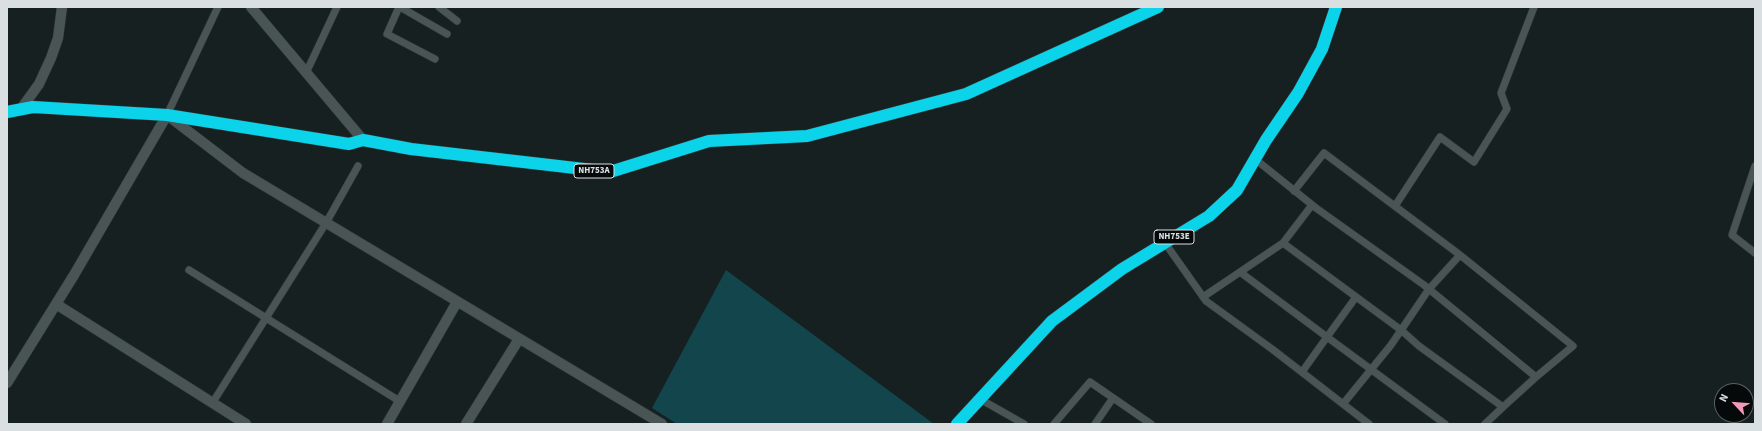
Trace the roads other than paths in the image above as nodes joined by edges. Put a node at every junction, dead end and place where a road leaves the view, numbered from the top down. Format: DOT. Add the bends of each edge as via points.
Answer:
graph roads {
  1 [pos="62,7"];
  2 [pos="218,7"];
  3 [pos="251,7"];
  4 [pos="337,7"];
  5 [pos="400,7"];
  6 [pos="439,7"];
  7 [pos="1158,7"];
  8 [pos="1336,7"];
  9 [pos="1534,7"];
  10 [pos="457,20"];
  11 [pos="448,34"];
  12 [pos="435,59"];
  13 [pos="306,73"];
  14 [pos="21,109"];
  15 [pos="7,112"];
  16 [pos="166,115"];
  17 [pos="363,140"];
  18 [pos="1255,159"];
  19 [pos="358,166"];
  20 [pos="1755,166"];
  21 [pos="1294,191"];
  22 [pos="1312,205"];
  23 [pos="1395,206"];
  24 [pos="326,223"];
  25 [pos="1165,243"];
  26 [pos="1283,243"];
  27 [pos="1755,253"];
  28 [pos="1460,255"];
  29 [pos="189,270"];
  30 [pos="1240,272"];
  31 [pos="1429,289"];
  32 [pos="1203,297"];
  33 [pos="1356,297"];
  34 [pos="457,302"];
  35 [pos="56,304"];
  36 [pos="265,318"];
  37 [pos="1401,330"];
  38 [pos="1327,337"];
  39 [pos="519,339"];
  40 [pos="1372,369"];
  41 [pos="1302,372"];
  42 [pos="1536,377"];
  43 [pos="7,383"];
  44 [pos="1113,398"];
  45 [pos="980,399"];
  46 [pos="213,402"];
  47 [pos="401,402"];
  48 [pos="1344,404"];
  49 [pos="1503,407"];
  50 [pos="246,424"];
  51 [pos="387,424"];
  52 [pos="466,424"];
  53 [pos="662,424"];
  54 [pos="958,424"];
  55 [pos="1024,424"];
  56 [pos="1054,424"];
  57 [pos="1095,424"];
  58 [pos="1151,424"];
  59 [pos="1369,424"];
  60 [pos="1445,424"];
  61 [pos="1485,424"];
  1 -- 14 [label="main road" via="58,38 51,58 39,84"];
  2 -- 16 [label="street"];
  3 -- 13 [label="main road"];
  4 -- 13 [label="street"];
  5 -- 11 [label="street"];
  5 -- 12 [label="street" via="387,34"];
  6 -- 10 [label="street"];
  7 -- 17 [label="highway, NH753A" via="966,94 807,136 710,141 610,172 410,149"];
  8 -- 18 [label="highway, NH753E" via="1322,49 1298,93"];
  9 -- 23 [label="street" via="1502,93 1507,109 1474,162 1440,137"];
  13 -- 17 [label="main road"];
  14 -- 15 [label="highway, NH753A"];
  14 -- 16 [label="highway, NH753A" via="32,107"];
  16 -- 17 [label="highway, NH753A" via="349,144"];
  16 -- 24 [label="main road" via="243,173"];
  16 -- 35 [label="main road"];
  18 -- 21 [label="street"];
  18 -- 25 [label="highway, NH753E" via="1237,190 1209,216"];
  19 -- 24 [label="street"];
  20 -- 27 [label="street" via="1732,235"];
  21 -- 22 [label="street"];
  21 -- 23 [label="street" via="1324,153"];
  22 -- 26 [label="street"];
  22 -- 31 [label="street"];
  23 -- 28 [label="street"];
  24 -- 34 [label="main road"];
  24 -- 36 [label="street"];
  25 -- 32 [label="street"];
  25 -- 45 [label="highway, NH753E" via="1122,269 1052,321"];
  26 -- 30 [label="street"];
  26 -- 33 [label="street"];
  28 -- 31 [label="street"];
  28 -- 42 [label="street" via="1573,346"];
  29 -- 36 [label="street"];
  30 -- 32 [label="street"];
  30 -- 38 [label="street"];
  31 -- 37 [label="street"];
  31 -- 42 [label="street"];
  32 -- 41 [label="street"];
  33 -- 37 [label="street"];
  33 -- 38 [label="street"];
  34 -- 39 [label="main road"];
  34 -- 47 [label="main road"];
  35 -- 43 [label="main road"];
  35 -- 46 [label="main road"];
  36 -- 46 [label="street"];
  36 -- 47 [label="street"];
  37 -- 40 [label="street"];
  37 -- 49 [label="street"];
  38 -- 40 [label="street"];
  38 -- 41 [label="street"];
  39 -- 52 [label="main road"];
  39 -- 53 [label="main road"];
  40 -- 48 [label="street"];
  40 -- 60 [label="street"];
  41 -- 48 [label="street"];
  42 -- 49 [label="street"];
  44 -- 56 [label="street" via="1090,382"];
  44 -- 57 [label="street"];
  44 -- 58 [label="street"];
  45 -- 54 [label="highway, NH753E"];
  45 -- 55 [label="street"];
  46 -- 50 [label="main road"];
  47 -- 51 [label="main road"];
  48 -- 59 [label="street"];
  49 -- 61 [label="street"];
}
